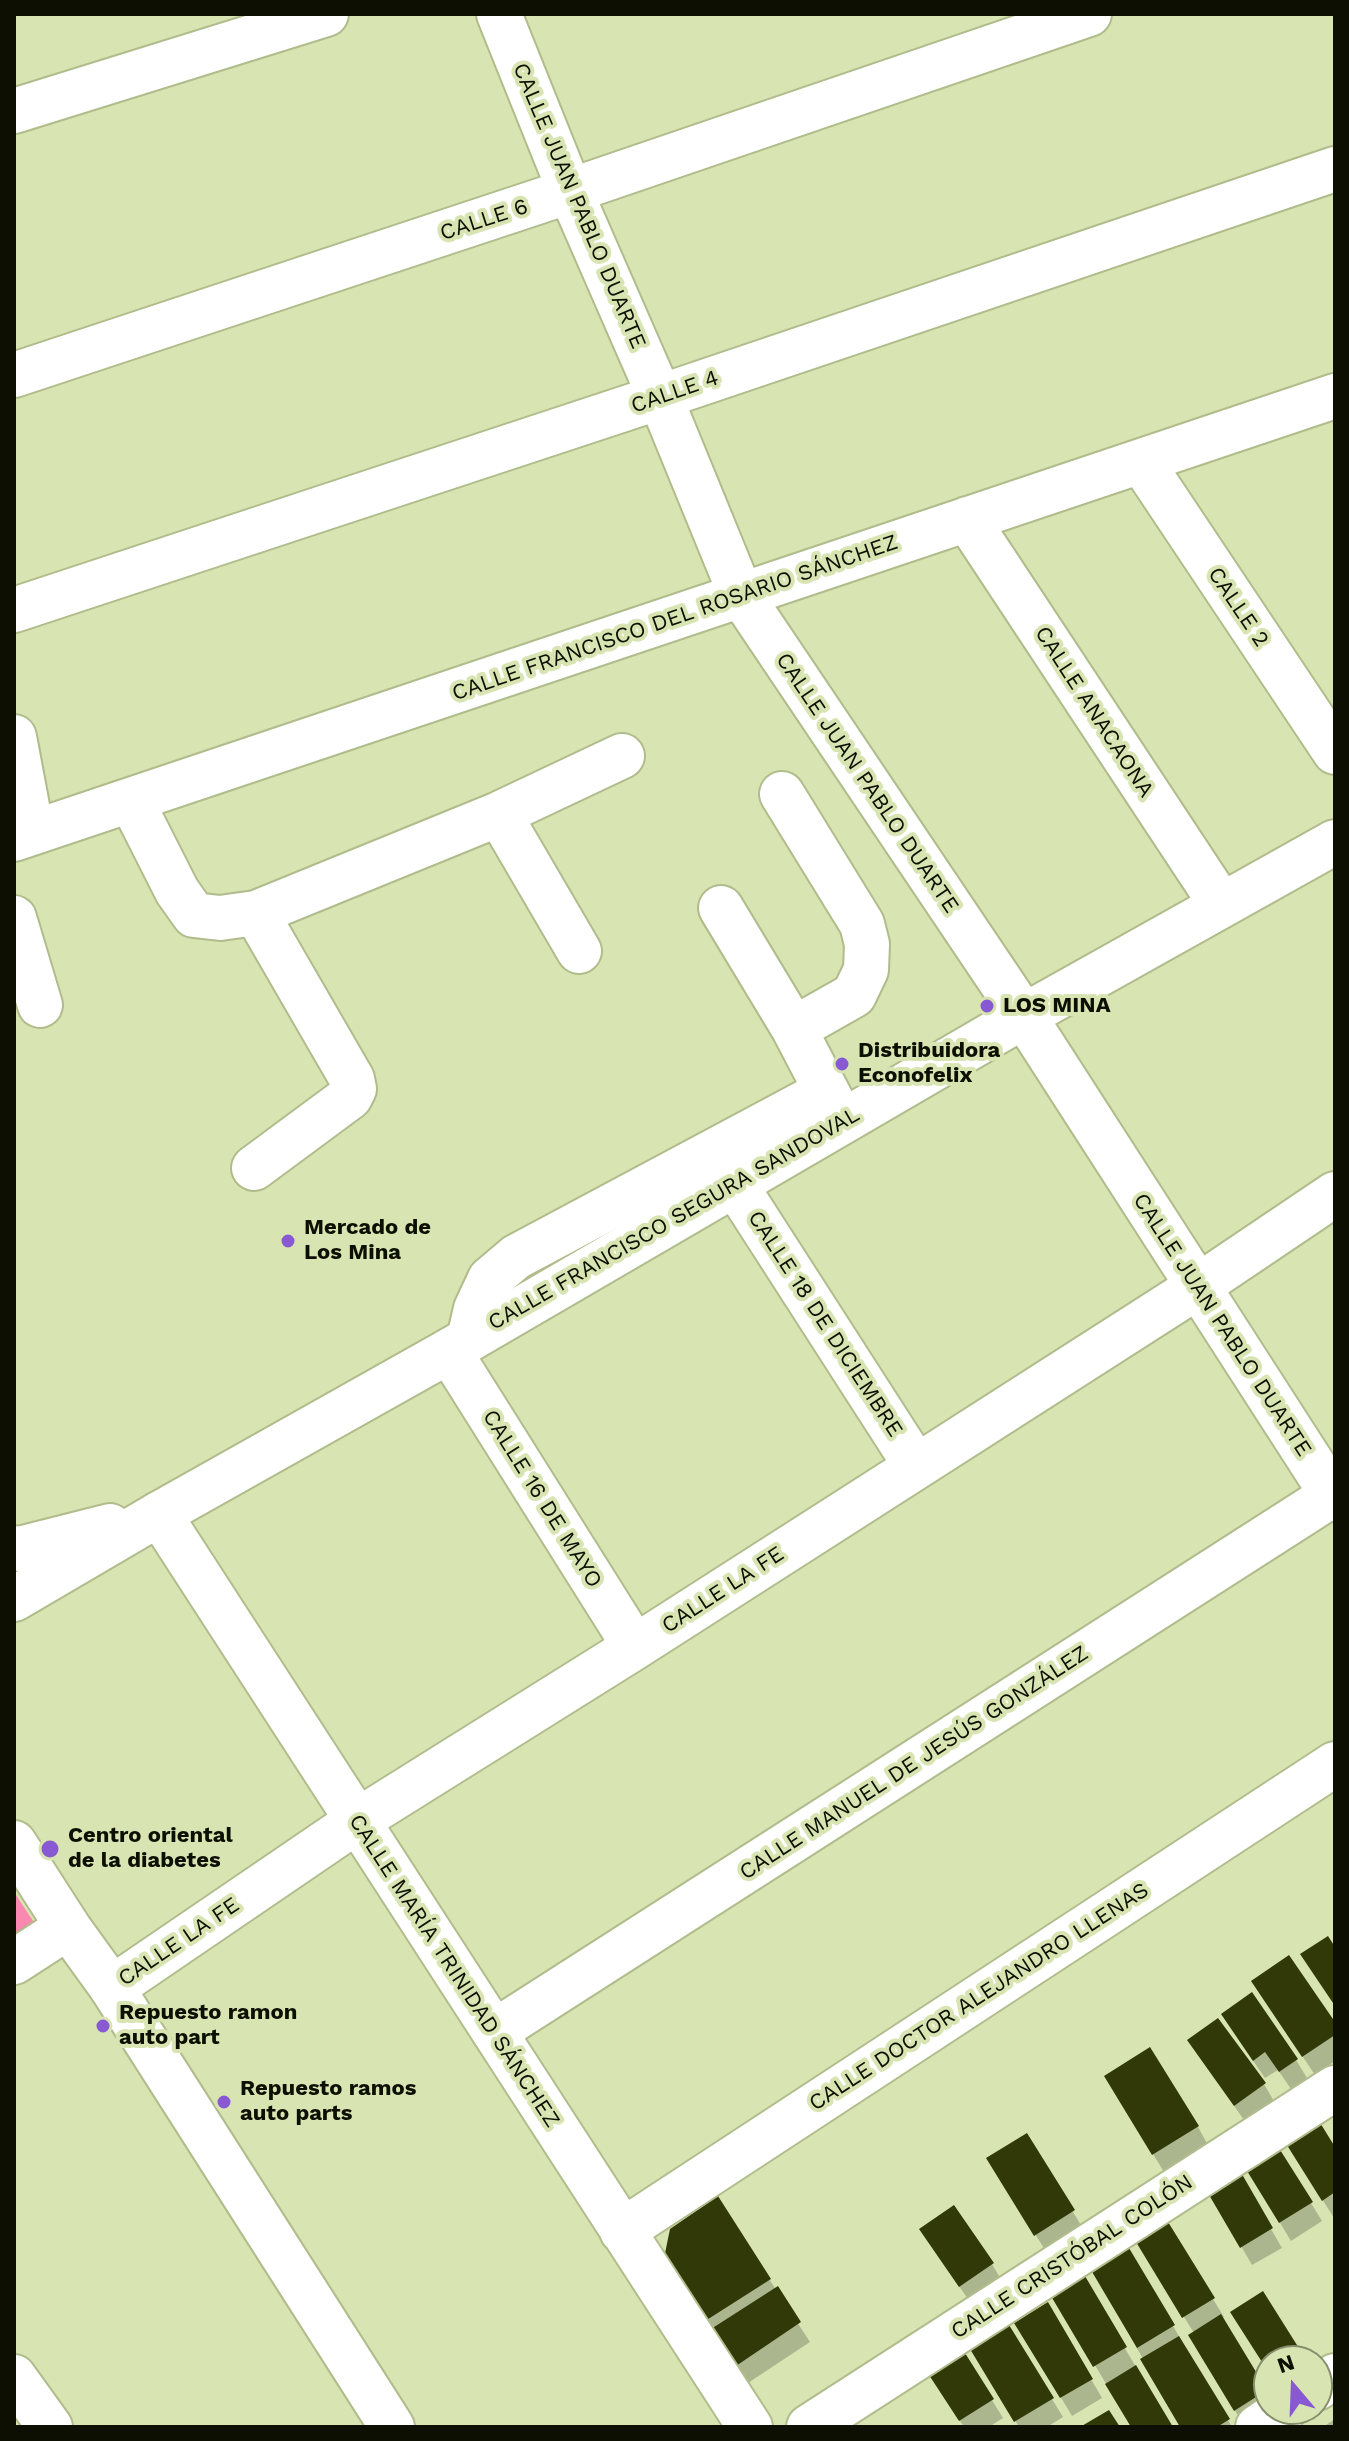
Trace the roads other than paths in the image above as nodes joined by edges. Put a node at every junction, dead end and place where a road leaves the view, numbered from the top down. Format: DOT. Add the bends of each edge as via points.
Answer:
graph roads {
  1 [pos="326,14"];
  2 [pos="499,14"];
  3 [pos="1089,14"];
  4 [pos="14,111"];
  5 [pos="1335,169"];
  6 [pos="570,191"];
  7 [pos="14,375"];
  8 [pos="1335,396"];
  9 [pos="660,397"];
  10 [pos="1141,461"];
  11 [pos="967,519"];
  12 [pos="741,595"];
  13 [pos="14,610"];
  14 [pos="14,737"];
  15 [pos="1335,752"];
  16 [pos="622,756"];
  17 [pos="782,794"];
  18 [pos="131,800"];
  19 [pos="499,814"];
  20 [pos="23,836"];
  21 [pos="1335,842"];
  22 [pos="1221,904"];
  23 [pos="721,908"];
  24 [pos="256,913"];
  25 [pos="14,918"];
  26 [pos="579,951"];
  27 [pos="40,1005"];
  28 [pos="1024,1016"];
  29 [pos="794,1029"];
  30 [pos="834,1106"];
  31 [pos="254,1168"];
  32 [pos="734,1183"];
  33 [pos="1335,1194"];
  34 [pos="1197,1287"];
  35 [pos="459,1345"];
  36 [pos="916,1466"];
  37 [pos="1334,1496"];
  38 [pos="159,1514"];
  39 [pos="14,1548"];
  40 [pos="14,1599"];
  41 [pos="635,1647"];
  42 [pos="1335,1764"];
  43 [pos="357,1821"];
  44 [pos="14,1843"];
  45 [pos="68,1927"];
  46 [pos="14,1962"];
  47 [pos="112,1988"];
  48 [pos="494,2032"];
  49 [pos="1335,2088"];
  50 [pos="622,2231"];
  51 [pos="14,2377"];
  52 [pos="50,2427"];
  53 [pos="392,2427"];
  54 [pos="750,2427"];
  55 [pos="809,2427"];
  1 -- 4 [label="street"];
  2 -- 6 [label="street, CALLE JUAN PABLO DUARTE"];
  3 -- 6 [label="street, CALLE 6"];
  5 -- 9 [label="street, CALLE 4"];
  6 -- 7 [label="street, CALLE 6"];
  6 -- 9 [label="street, CALLE JUAN PABLO DUARTE"];
  8 -- 10 [label="street, CALLE FRANCISCO DEL ROSARIO SÁNCHEZ"];
  9 -- 12 [label="street, CALLE JUAN PABLO DUARTE"];
  9 -- 13 [label="street, CALLE 4"];
  10 -- 11 [label="street, CALLE FRANCISCO DEL ROSARIO SÁNCHEZ"];
  10 -- 15 [label="street, CALLE 2"];
  11 -- 12 [label="street, CALLE FRANCISCO DEL ROSARIO SÁNCHEZ"];
  11 -- 22 [label="street, CALLE ANACAONA"];
  12 -- 18 [label="street, CALLE FRANCISCO DEL ROSARIO SÁNCHEZ"];
  12 -- 28 [label="street, CALLE JUAN PABLO DUARTE"];
  14 -- 20 [label="street"];
  16 -- 19 [label="street"];
  17 -- 29 [label="street" via="862,924 867,944 866,970 854,995"];
  18 -- 20 [label="street, CALLE FRANCISCO DEL ROSARIO SÁNCHEZ"];
  18 -- 24 [label="street" via="194,915"];
  19 -- 24 [label="street"];
  19 -- 26 [label="street"];
  21 -- 22 [label="street, CALLE FRANCISCO SEGURA SANDOVAL"];
  22 -- 28 [label="street, CALLE FRANCISCO SEGURA SANDOVAL"];
  23 -- 29 [label="street"];
  24 -- 31 [label="street" via="354,1089"];
  25 -- 27 [label="street"];
  28 -- 30 [label="street, CALLE FRANCISCO SEGURA SANDOVAL"];
  28 -- 34 [label="street, CALLE JUAN PABLO DUARTE"];
  29 -- 30 [label="street"];
  30 -- 32 [label="street, CALLE FRANCISCO SEGURA SANDOVAL"];
  30 -- 35 [label="street" via="516,1257 490,1279"];
  32 -- 35 [label="street, CALLE FRANCISCO SEGURA SANDOVAL"];
  32 -- 36 [label="street, CALLE 18 DE DICIEMBRE"];
  33 -- 34 [label="street, CALLE LA FE"];
  34 -- 36 [label="street, CALLE LA FE"];
  34 -- 37 [label="street, CALLE JUAN PABLO DUARTE"];
  35 -- 38 [label="street, CALLE FRANCISCO SEGURA SANDOVAL"];
  35 -- 41 [label="street, CALLE 16 DE MAYO"];
  36 -- 41 [label="street, CALLE LA FE"];
  37 -- 48 [label="street, CALLE MANUEL DE JESÚS GONZÁLEZ"];
  38 -- 39 [label="street"];
  38 -- 40 [label="street, CALLE FRANCISCO SEGURA SANDOVAL"];
  38 -- 43 [label="street, CALLE MARÍA TRINIDAD SÁNCHEZ"];
  41 -- 43 [label="street, CALLE LA FE"];
  42 -- 50 [label="street, CALLE DOCTOR ALEJANDRO LLENAS"];
  43 -- 47 [label="street, CALLE LA FE"];
  43 -- 48 [label="street, CALLE MARÍA TRINIDAD SÁNCHEZ"];
  44 -- 45 [label="street"];
  45 -- 46 [label="street"];
  45 -- 47 [label="street"];
  47 -- 53 [label="street"];
  48 -- 50 [label="street, CALLE MARÍA TRINIDAD SÁNCHEZ"];
  49 -- 55 [label="street, CALLE CRISTÓBAL COLÓN"];
  50 -- 54 [label="street, CALLE MARÍA TRINIDAD SÁNCHEZ"];
  51 -- 52 [label="street"];
}
